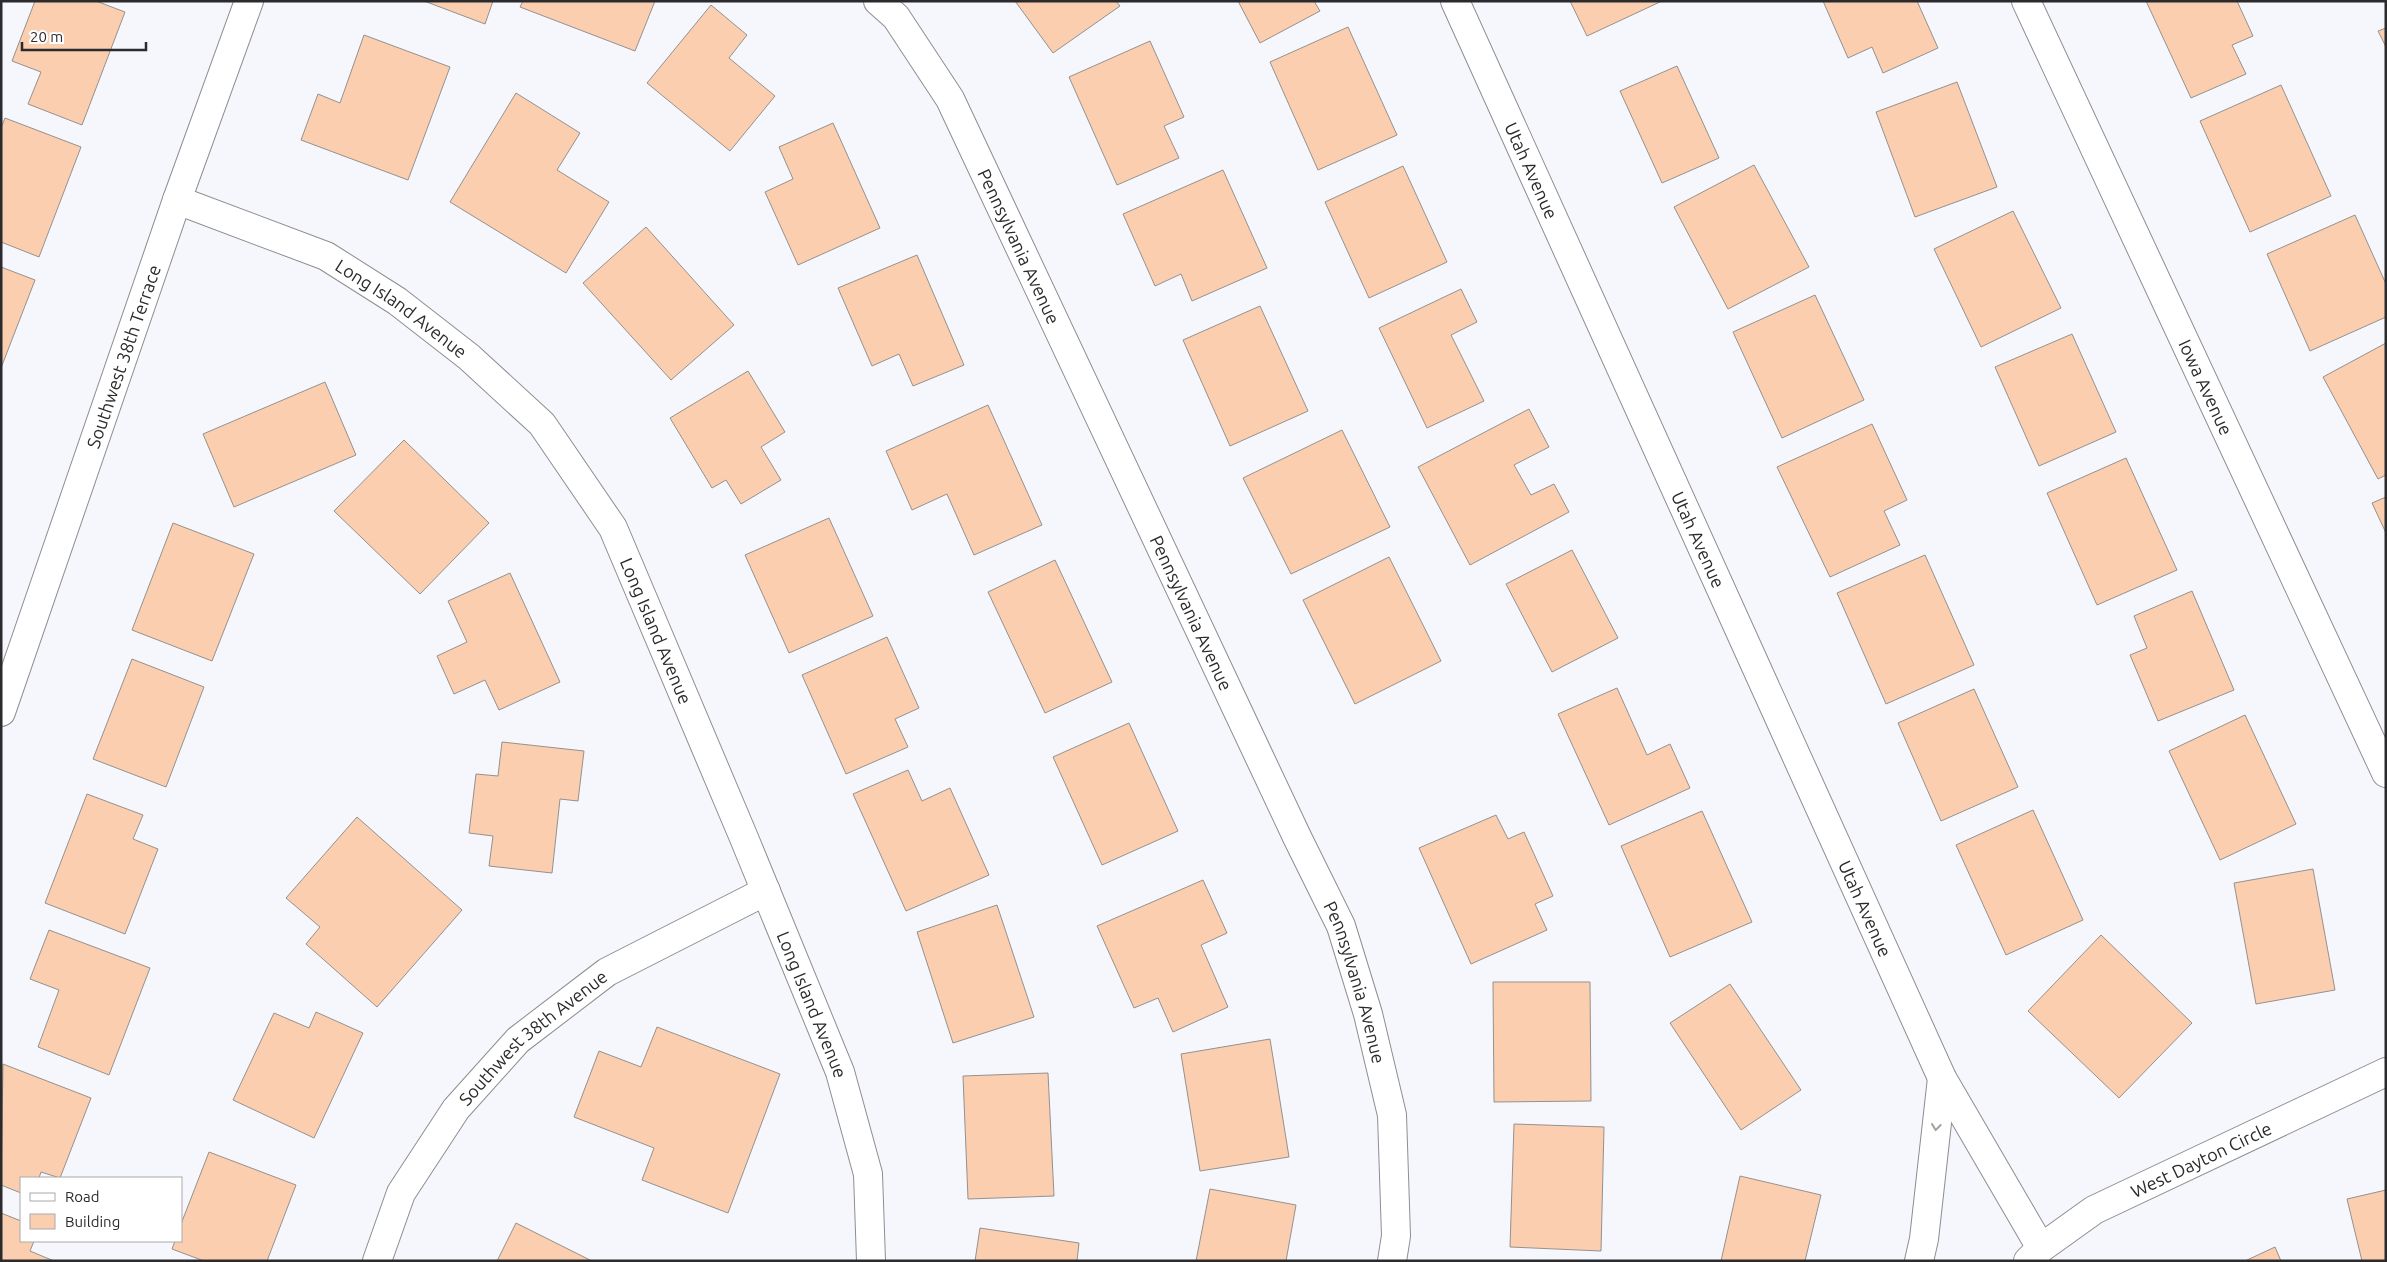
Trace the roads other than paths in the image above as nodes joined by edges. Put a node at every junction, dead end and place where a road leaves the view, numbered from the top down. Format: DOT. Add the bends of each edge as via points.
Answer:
graph roads {
  1 [pos="249,1"];
  2 [pos="878,1"];
  3 [pos="1454,1"];
  4 [pos="2026,1"];
  5 [pos="177,200"];
  6 [pos="1,712"];
  7 [pos="2386,773"];
  8 [pos="766,892"];
  9 [pos="2386,1072"];
  10 [pos="1942,1078"];
  11 [pos="2035,1254"];
  12 [pos="378,1261"];
  13 [pos="871,1261"];
  14 [pos="1392,1261"];
  15 [pos="1919,1261"];
  1 -- 5 [label="street, Southwest 38th Terrace"];
  2 -- 14 [label="street, Pennsylvania Avenue" via="896,17 950,99 1341,926 1368,1014 1392,1115 1396,1236"];
  3 -- 10 [label="street, Utah Avenue"];
  4 -- 7 [label="street, Iowa Avenue"];
  5 -- 6 [label="street, Southwest 38th Terrace"];
  5 -- 8 [label="street, Long Island Avenue" via="326,256 398,301 469,357 542,424 613,528"];
  8 -- 12 [label="street, Southwest 38th Avenue" via="607,972 518,1040 456,1108 401,1193"];
  8 -- 13 [label="street, Long Island Avenue" via="840,1072 868,1174"];
  9 -- 11 [label="street, West Dayton Circle" via="2094,1210"];
  10 -- 11 [label="street, Utah Avenue"];
  10 -- 15 [label="street, one-way"];
}
